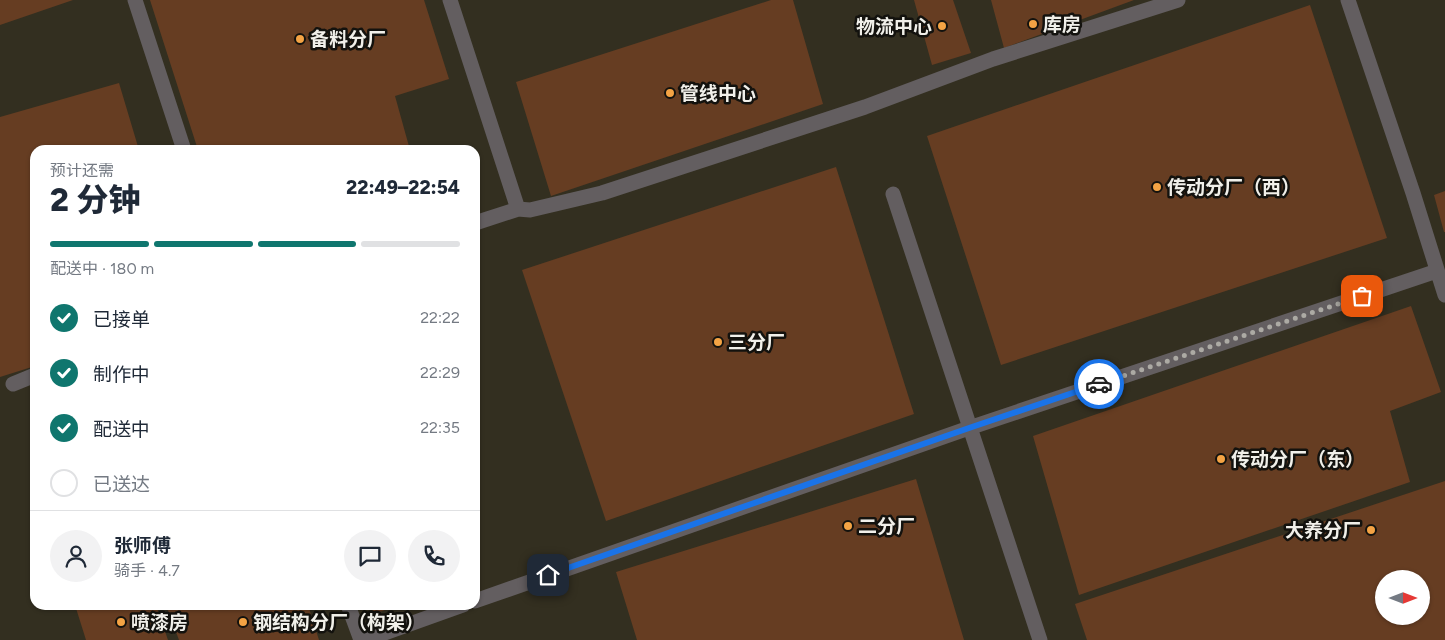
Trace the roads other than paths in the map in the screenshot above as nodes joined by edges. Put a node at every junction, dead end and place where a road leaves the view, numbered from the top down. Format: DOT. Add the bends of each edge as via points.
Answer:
graph roads {
  1 [pos="135,0"];
  2 [pos="450,0"];
  3 [pos="1178,0"];
  4 [pos="1348,0"];
  5 [pos="182,145"];
  6 [pos="893,194"];
  7 [pos="518,209"];
  8 [pos="480,221"];
  9 [pos="1437,271"];
  10 [pos="1445,295"];
  11 [pos="30,377"];
  12 [pos="13,384"];
  13 [pos="969,428"];
  14 [pos="480,599"];
  15 [pos="350,610"];
  16 [pos="450,610"];
  17 [pos="361,640"];
  18 [pos="365,640"];
  19 [pos="1040,640"];
  1 -- 5 [label="street"];
  2 -- 7 [label="street"];
  3 -- 7 [label="street" via="993,59 865,107 602,192 530,210"];
  4 -- 9 [label="street"];
  6 -- 13 [label="street"];
  7 -- 8 [label="street"];
  9 -- 10 [label="street"];
  9 -- 13 [label="street"];
  11 -- 12 [label="street"];
  13 -- 14 [label="street"];
  13 -- 19 [label="street"];
  15 -- 17 [label="street"];
  16 -- 18 [label="street"];
}
